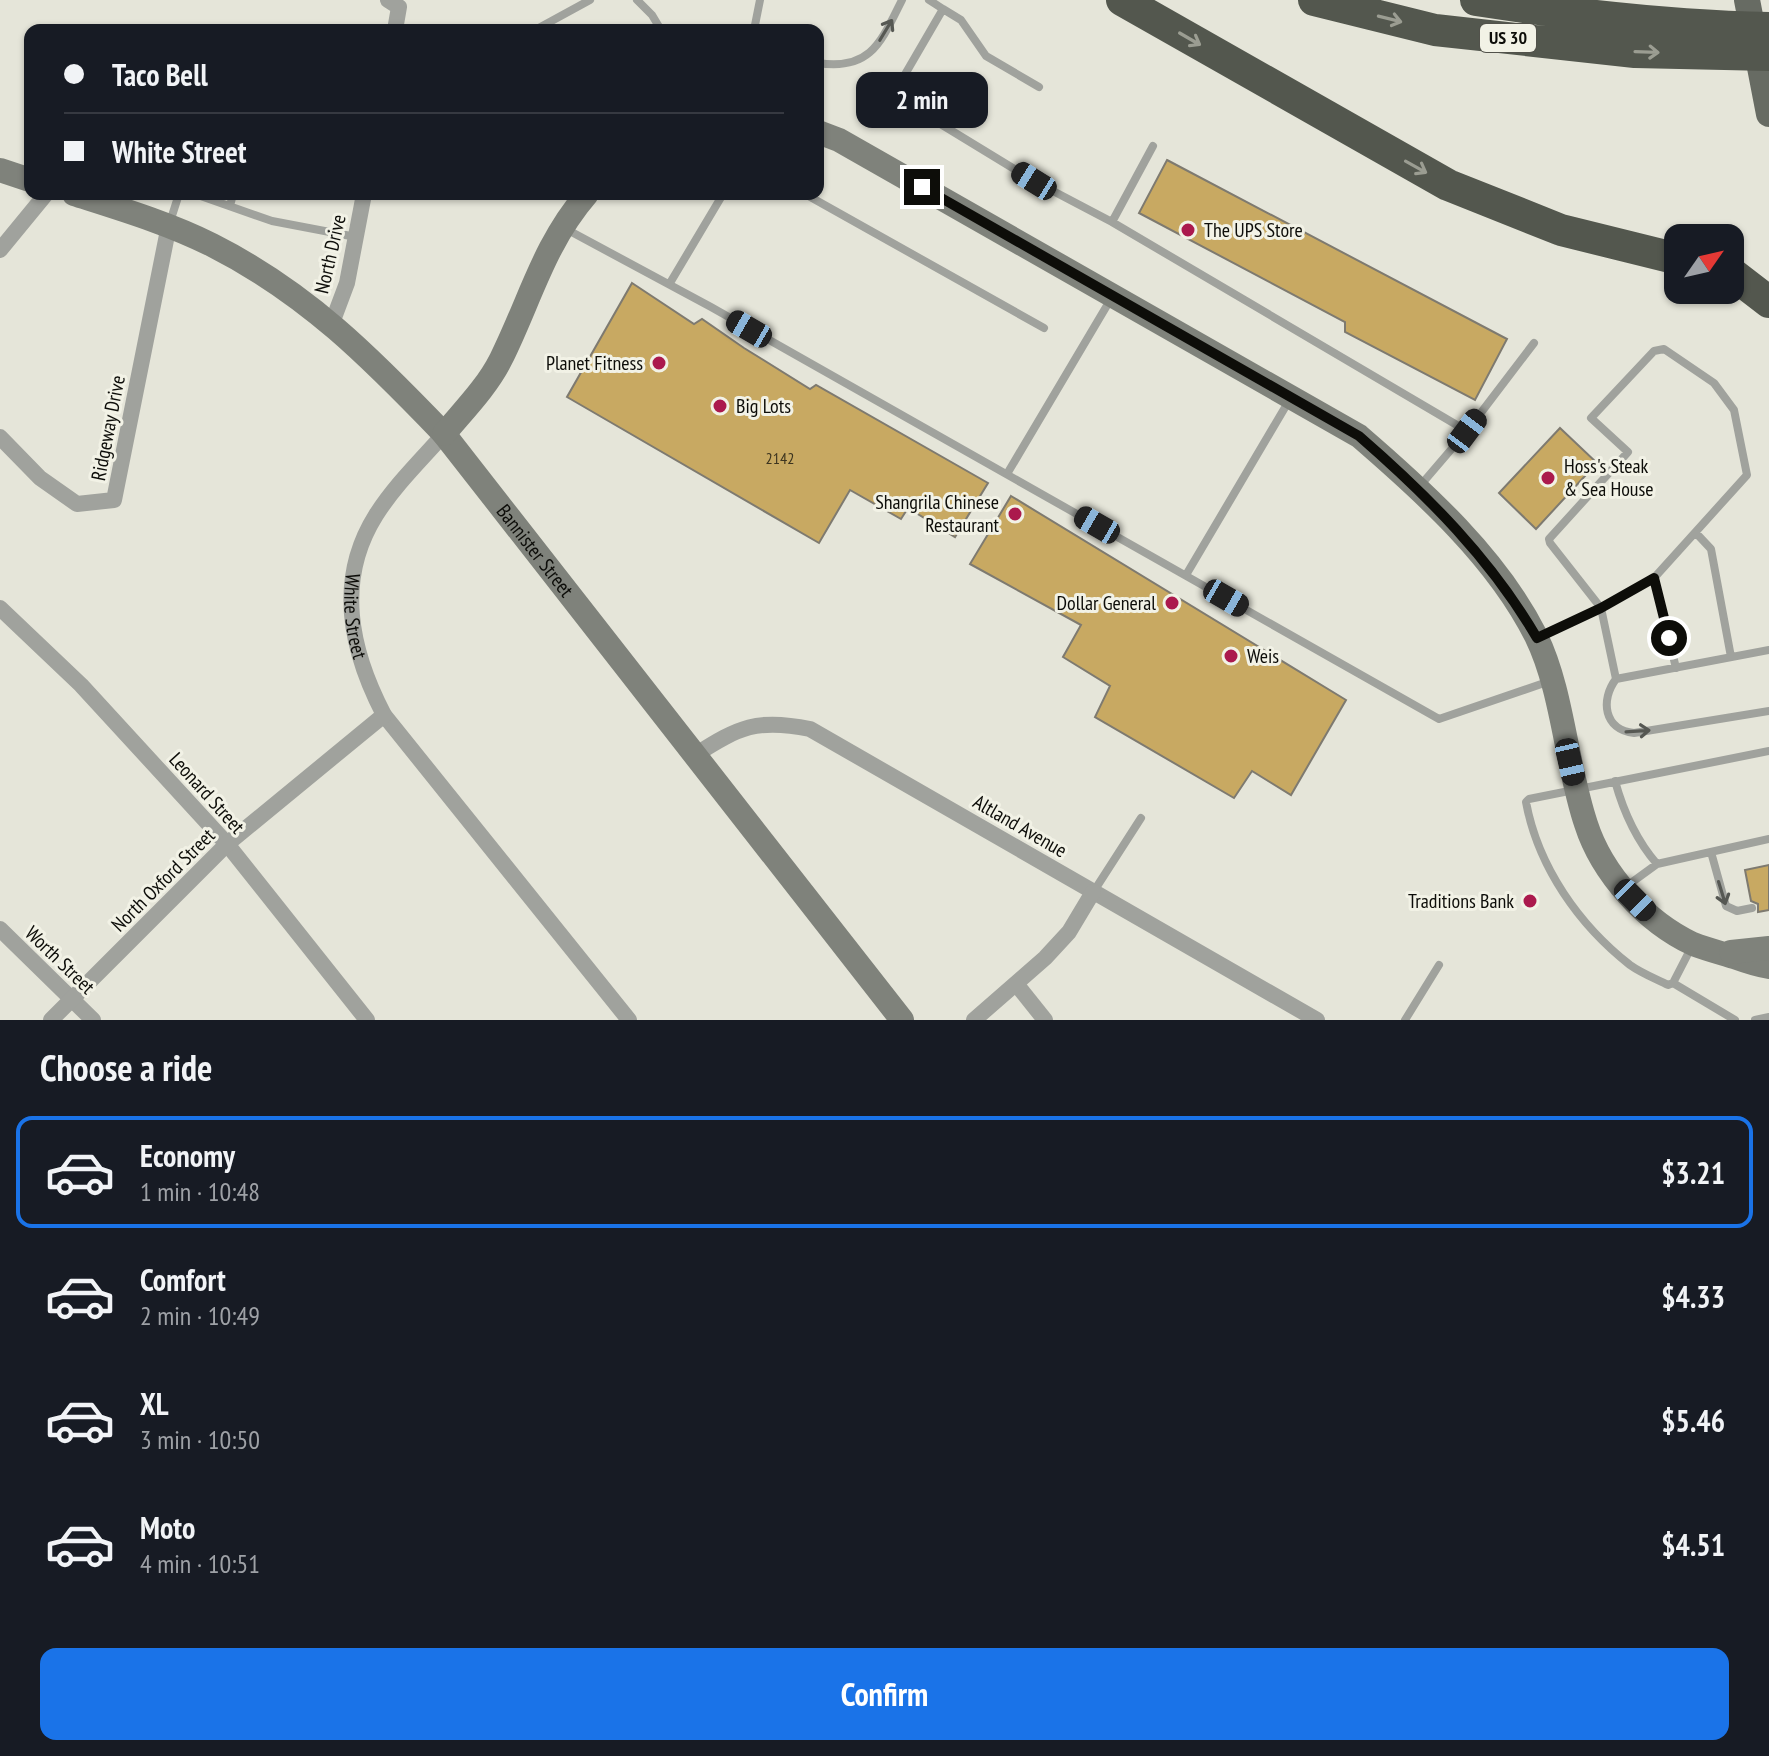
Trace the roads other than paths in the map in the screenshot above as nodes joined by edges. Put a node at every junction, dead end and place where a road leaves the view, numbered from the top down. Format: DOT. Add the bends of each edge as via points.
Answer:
graph roads {
  1 [pos="590,0"];
  2 [pos="637,0"];
  3 [pos="760,0"];
  4 [pos="902,0"];
  5 [pos="929,0"];
  6 [pos="1122,0"];
  7 [pos="1314,0"];
  8 [pos="1476,0"];
  9 [pos="1747,0"];
  10 [pos="393,4"];
  11 [pos="943,9"];
  12 [pos="395,24"];
  13 [pos="546,24"];
  14 [pos="657,24"];
  15 [pos="755,24"];
  16 [pos="1769,28"];
  17 [pos="1702,40"];
  18 [pos="1769,55"];
  19 [pos="824,64"];
  20 [pos="1039,87"];
  21 [pos="1769,114"];
  22 [pos="824,134"];
  23 [pos="1153,146"];
  24 [pos="0,170"];
  25 [pos="24,178"];
  26 [pos="41,200"];
  27 [pos="92,200"];
  28 [pos="177,200"];
  29 [pos="212,200"];
  30 [pos="232,200"];
  31 [pos="363,200"];
  32 [pos="582,200"];
  33 [pos="719,200"];
  34 [pos="816,200"];
  35 [pos="230,206"];
  36 [pos="1112,222"];
  37 [pos="169,225"];
  38 [pos="561,226"];
  39 [pos="356,237"];
  40 [pos="0,250"];
  41 [pos="1664,256"];
  42 [pos="1744,271"];
  43 [pos="1769,271"];
  44 [pos="1744,282"];
  45 [pos="670,283"];
  46 [pos="1112,296"];
  47 [pos="1769,302"];
  48 [pos="332,323"];
  49 [pos="1044,328"];
  50 [pos="1534,343"];
  51 [pos="1290,398"];
  52 [pos="1467,431"];
  53 [pos="444,434"];
  54 [pos="0,437"];
  55 [pos="1007,474"];
  56 [pos="1418,488"];
  57 [pos="1696,533"];
  58 [pos="1186,575"];
  59 [pos="1654,578"];
  60 [pos="0,608"];
  61 [pos="1601,608"];
  62 [pos="1537,638"];
  63 [pos="1769,650"];
  64 [pos="1731,657"];
  65 [pos="1676,668"];
  66 [pos="1616,679"];
  67 [pos="1551,680"];
  68 [pos="1769,711"];
  69 [pos="384,715"];
  70 [pos="1769,751"];
  71 [pos="695,755"];
  72 [pos="1615,781"];
  73 [pos="1576,789"];
  74 [pos="1141,818"];
  75 [pos="1769,839"];
  76 [pos="227,844"];
  77 [pos="1711,852"];
  78 [pos="1657,864"];
  79 [pos="1624,889"];
  80 [pos="1093,892"];
  81 [pos="1752,908"];
  82 [pos="0,929"];
  83 [pos="1693,944"];
  84 [pos="1769,948"];
  85 [pos="1721,953"];
  86 [pos="1439,965"];
  87 [pos="1769,967"];
  88 [pos="1673,983"];
  89 [pos="1017,985"];
  90 [pos="71,999"];
  91 [pos="1769,1017"];
  92 [pos="51,1020"];
  93 [pos="93,1020"];
  94 [pos="367,1020"];
  95 [pos="629,1020"];
  96 [pos="902,1020"];
  97 [pos="974,1020"];
  98 [pos="1045,1020"];
  99 [pos="1317,1020"];
  100 [pos="1405,1020"];
  101 [pos="1735,1020"];
  102 [pos="1755,1020"];
  1 -- 13 [label="lane"];
  2 -- 14 [label="lane"];
  3 -- 15 [label="lane"];
  19 -- 4 [label="lane, one-way" via="840,67 866,58"];
  5 -- 11 [label="lane"];
  6 -- 41 [label="highway, one-way" via="1448,185 1561,230"];
  7 -- 17 [label="highway, US 30 / US 30, one-way" via="1435,30 1635,52"];
  8 -- 17 [label="highway, US 30 / US 30"];
  9 -- 21 [label="main road"];
  10 -- 12 [label="street"];
  11 -- 20 [label="lane" via="961,20 986,56"];
  11 -- 36 [label="lane" via="893,95"];
  16 -- 17 [label="highway, US 30 / US 30"];
  17 -- 18 [label="highway, US 30 / US 30"];
  22 -- 46 [label="street"];
  23 -- 36 [label="lane"];
  24 -- 25 [label="street"];
  26 -- 40 [label="street"];
  27 -- 37 [label="street, Bannister Street"];
  28 -- 37 [label="lane"];
  29 -- 35 [label="lane"];
  30 -- 35 [label="lane"];
  31 -- 39 [label="street, North Drive"];
  32 -- 38 [label="street, White Street"];
  33 -- 45 [label="lane"];
  34 -- 49 [label="lane"];
  35 -- 39 [label="lane" via="272,221"];
  36 -- 52 [label="lane"];
  37 -- 48 [label="street, Bannister Street" via="259,272"];
  37 -- 54 [label="street, Ridgeway Drive" via="114,500 77,504 40,478"];
  38 -- 45 [label="lane"];
  38 -- 53 [label="street, White Street" via="500,361"];
  39 -- 48 [label="street, North Drive"];
  42 -- 43 [label="highway"];
  44 -- 47 [label="highway"];
  45 -- 55 [label="lane"];
  46 -- 51 [label="street"];
  46 -- 55 [label="lane"];
  48 -- 53 [label="street, Bannister Street"];
  50 -- 52 [label="lane"];
  51 -- 56 [label="street" via="1359,436"];
  51 -- 58 [label="lane"];
  52 -- 56 [label="lane"];
  53 -- 69 [label="street, White Street" via="375,516 354,566 358,655"];
  53 -- 71 [label="street, Bannister Street"];
  55 -- 58 [label="lane"];
  56 -- 62 [label="street" via="1468,541"];
  57 -- 59 [label="lane"];
  57 -- 61 [label="lane" via="1747,475 1734,410 1714,383 1664,349 1654,351 1591,418 1628,452 1549,539"];
  57 -- 64 [label="lane" via="1711,549"];
  58 -- 67 [label="lane" via="1439,719"];
  59 -- 61 [label="lane"];
  59 -- 65 [label="lane"];
  60 -- 76 [label="street, Leonard Street" via="81,685"];
  61 -- 62 [label="lane"];
  61 -- 66 [label="lane"];
  62 -- 67 [label="street"];
  63 -- 64 [label="lane"];
  64 -- 65 [label="lane"];
  65 -- 66 [label="lane"];
  66 -- 68 [label="lane, one-way" via="1607,706 1610,721 1624,732"];
  67 -- 73 [label="street"];
  69 -- 76 [label="street, North Oxford Street"];
  69 -- 95 [label="street, White Street"];
  70 -- 72 [label="lane"];
  71 -- 80 [label="street, Altland Avenue" via="747,727 810,729"];
  71 -- 96 [label="street, Bannister Street"];
  72 -- 73 [label="lane"];
  72 -- 78 [label="lane" via="1632,825"];
  73 -- 79 [label="street" via="1586,826"];
  73 -- 88 [label="lane" via="1526,802 1538,846 1568,900 1593,930 1632,966"];
  74 -- 80 [label="lane"];
  75 -- 77 [label="lane"];
  76 -- 90 [label="street, North Oxford Street"];
  76 -- 94 [label="street, Leonard Street"];
  77 -- 78 [label="lane"];
  77 -- 81 [label="lane, one-way" via="1726,906 1737,911"];
  78 -- 79 [label="lane"];
  79 -- 83 [label="street" via="1669,930"];
  80 -- 89 [label="street" via="1069,932"];
  80 -- 99 [label="street, Altland Avenue"];
  82 -- 90 [label="street, Worth Street"];
  83 -- 85 [label="street"];
  83 -- 88 [label="lane"];
  84 -- 85 [label="street"];
  85 -- 87 [label="street"];
  86 -- 100 [label="lane"];
  88 -- 101 [label="lane"];
  89 -- 97 [label="street"];
  89 -- 98 [label="street"];
  90 -- 92 [label="street, North Oxford Street"];
  90 -- 93 [label="street, Worth Street"];
  91 -- 102 [label="lane"];
}
